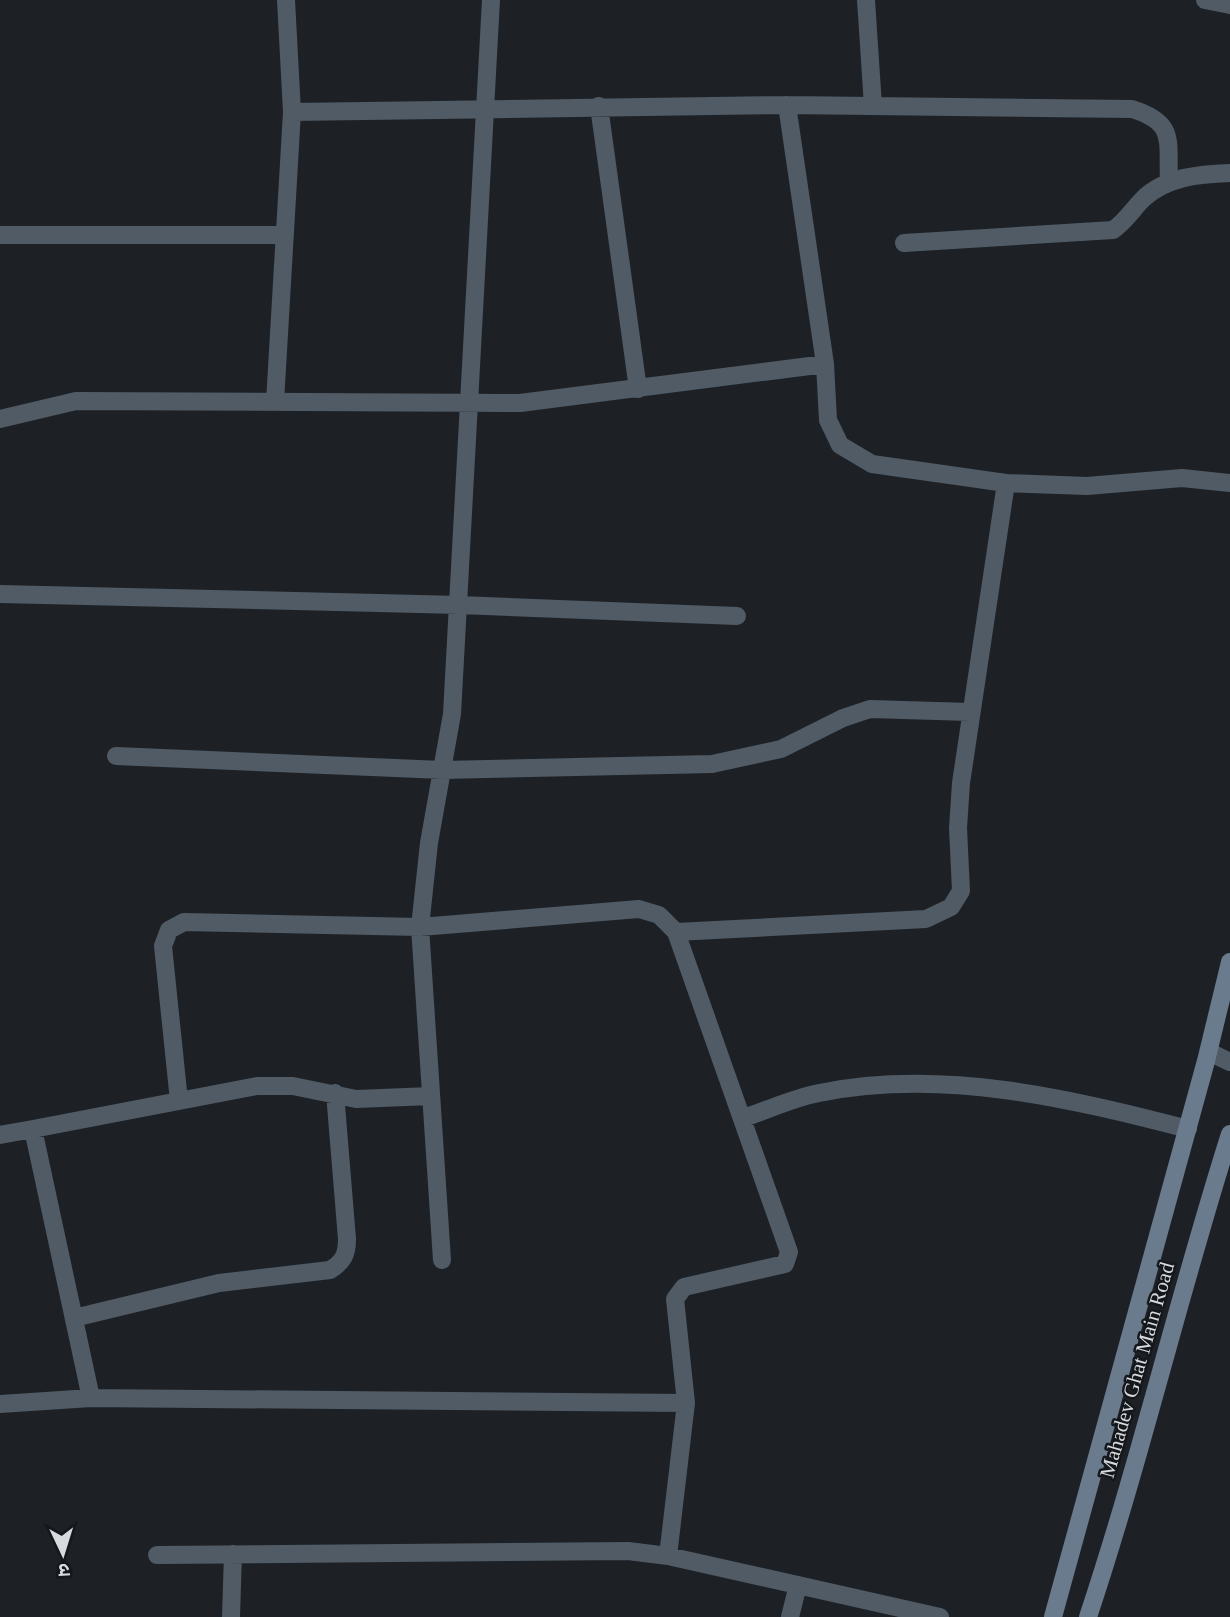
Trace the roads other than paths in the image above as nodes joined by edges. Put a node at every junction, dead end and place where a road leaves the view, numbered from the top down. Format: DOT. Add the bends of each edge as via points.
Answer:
graph roads {
  1 [pos="286,0"];
  2 [pos="491,0"];
  3 [pos="866,0"];
  4 [pos="1205,0"];
  5 [pos="1230,5"];
  6 [pos="787,105"];
  7 [pos="599,106"];
  8 [pos="873,106"];
  9 [pos="486,107"];
  10 [pos="292,111"];
  11 [pos="1230,173"];
  12 [pos="1169,182"];
  13 [pos="0,235"];
  14 [pos="283,236"];
  15 [pos="904,243"];
  16 [pos="825,364"];
  17 [pos="638,389"];
  18 [pos="275,402"];
  19 [pos="470,405"];
  20 [pos="0,419"];
  21 [pos="1006,483"];
  22 [pos="1230,483"];
  23 [pos="0,594"];
  24 [pos="460,605"];
  25 [pos="737,616"];
  26 [pos="970,712"];
  27 [pos="116,756"];
  28 [pos="442,770"];
  29 [pos="420,927"];
  30 [pos="676,932"];
  31 [pos="1230,962"];
  32 [pos="1209,1052"];
  33 [pos="1230,1062"];
  34 [pos="335,1093"];
  35 [pos="431,1096"];
  36 [pos="179,1101"];
  37 [pos="743,1118"];
  38 [pos="33,1129"];
  39 [pos="1188,1129"];
  40 [pos="1230,1134"];
  41 [pos="0,1135"];
  42 [pos="442,1260"];
  43 [pos="74,1318"];
  44 [pos="91,1398"];
  45 [pos="686,1403"];
  46 [pos="0,1404"];
  47 [pos="233,1554"];
  48 [pos="157,1555"];
  49 [pos="668,1556"];
  50 [pos="799,1586"];
  51 [pos="231,1617"];
  52 [pos="790,1617"];
  53 [pos="940,1617"];
  54 [pos="1053,1617"];
  55 [pos="1088,1617"];
  1 -- 10 [label="street"];
  2 -- 9 [label="street"];
  3 -- 8 [label="street"];
  4 -- 5 [label="street"];
  6 -- 7 [label="street"];
  6 -- 8 [label="street"];
  6 -- 16 [label="street"];
  7 -- 9 [label="street"];
  7 -- 17 [label="street"];
  8 -- 12 [label="street" via="1132,109 1161,121 1166,131"];
  9 -- 10 [label="street"];
  9 -- 19 [label="street"];
  10 -- 14 [label="street"];
  11 -- 12 [label="street"];
  12 -- 15 [label="street" via="1144,198 1113,230"];
  13 -- 14 [label="street"];
  14 -- 18 [label="street"];
  16 -- 17 [label="street"];
  16 -- 21 [label="street" via="828,420 840,445 855,457 872,464"];
  17 -- 19 [label="street"];
  18 -- 19 [label="street"];
  18 -- 20 [label="street" via="76,401"];
  19 -- 24 [label="street"];
  21 -- 22 [label="street" via="1087,486 1182,478"];
  21 -- 26 [label="street"];
  23 -- 24 [label="street"];
  24 -- 25 [label="street"];
  24 -- 28 [label="street" via="452,714"];
  26 -- 28 [label="street" via="870,709 781,749 712,764"];
  26 -- 30 [label="street" via="958,828 961,891 951,907 926,919"];
  27 -- 28 [label="street"];
  28 -- 29 [label="street"];
  29 -- 30 [label="street" via="639,909 659,915"];
  29 -- 35 [label="street"];
  29 -- 36 [label="street" via="184,922 169,930 163,961"];
  30 -- 37 [label="street"];
  31 -- 32 [label="street"];
  32 -- 33 [label="street"];
  32 -- 39 [label="street"];
  34 -- 35 [label="street" via="356,1099"];
  34 -- 36 [label="street" via="257,1086"];
  34 -- 43 [label="street" via="347,1253 341,1263 330,1270 219,1283"];
  35 -- 42 [label="street"];
  36 -- 38 [label="street"];
  37 -- 39 [label="street" via="850,1088 979,1086 1063,1099"];
  37 -- 45 [label="street" via="789,1252 785,1264 684,1287 675,1299"];
  38 -- 41 [label="street"];
  38 -- 43 [label="street"];
  39 -- 54 [label="street"];
  40 -- 55 [label="street, Mahadev Ghat Main Road"];
  43 -- 44 [label="street"];
  44 -- 45 [label="street"];
  44 -- 46 [label="street"];
  45 -- 49 [label="street"];
  47 -- 48 [label="street"];
  47 -- 49 [label="street" via="628,1551"];
  47 -- 51 [label="street"];
  49 -- 50 [label="street"];
  50 -- 52 [label="street"];
  50 -- 53 [label="street"];
}
